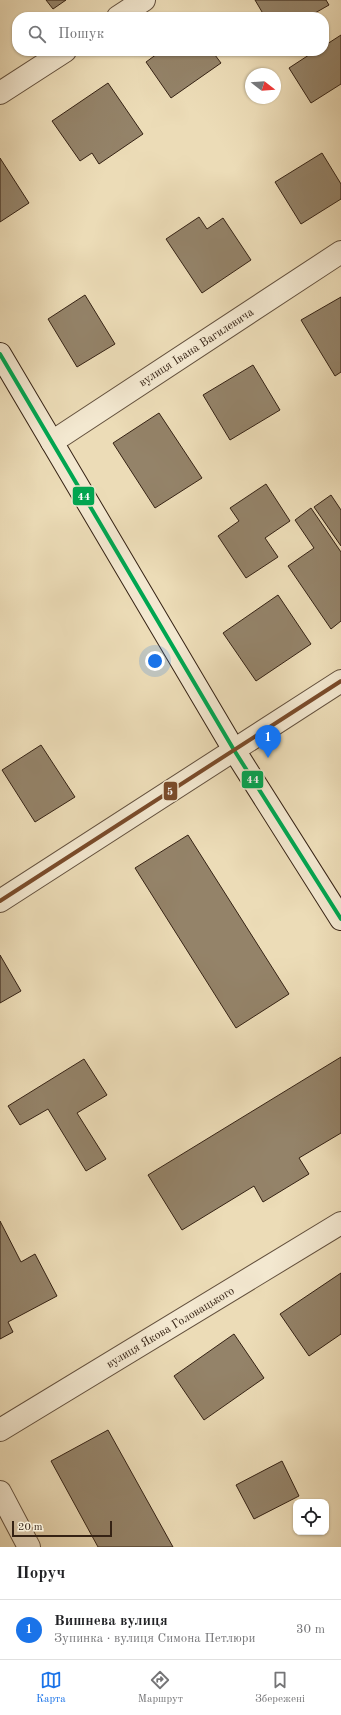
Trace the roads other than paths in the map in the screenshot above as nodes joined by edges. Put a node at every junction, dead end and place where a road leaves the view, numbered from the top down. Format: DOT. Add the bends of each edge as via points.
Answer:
graph roads {
  1 [pos="144,0"];
  2 [pos="126,12"];
  3 [pos="57,56"];
  4 [pos="0,93"];
  5 [pos="341,252"];
  6 [pos="0,354"];
  7 [pos="52,442"];
  8 [pos="341,681"];
  9 [pos="234,750"];
  10 [pos="0,901"];
  11 [pos="341,919"];
  12 [pos="341,1223"];
  13 [pos="0,1430"];
  14 [pos="0,1492"];
  15 [pos="29,1547"];
  1 -- 2 [label="street"];
  3 -- 4 [label="street"];
  5 -- 7 [label="street, вулиця Івана Вагилевича"];
  6 -- 7 [label="street"];
  7 -- 9 [label="street"];
  8 -- 9 [label="street"];
  9 -- 10 [label="street"];
  9 -- 11 [label="street"];
  12 -- 13 [label="street, вулиця Якова Головацького"];
  14 -- 15 [label="street"];
}
